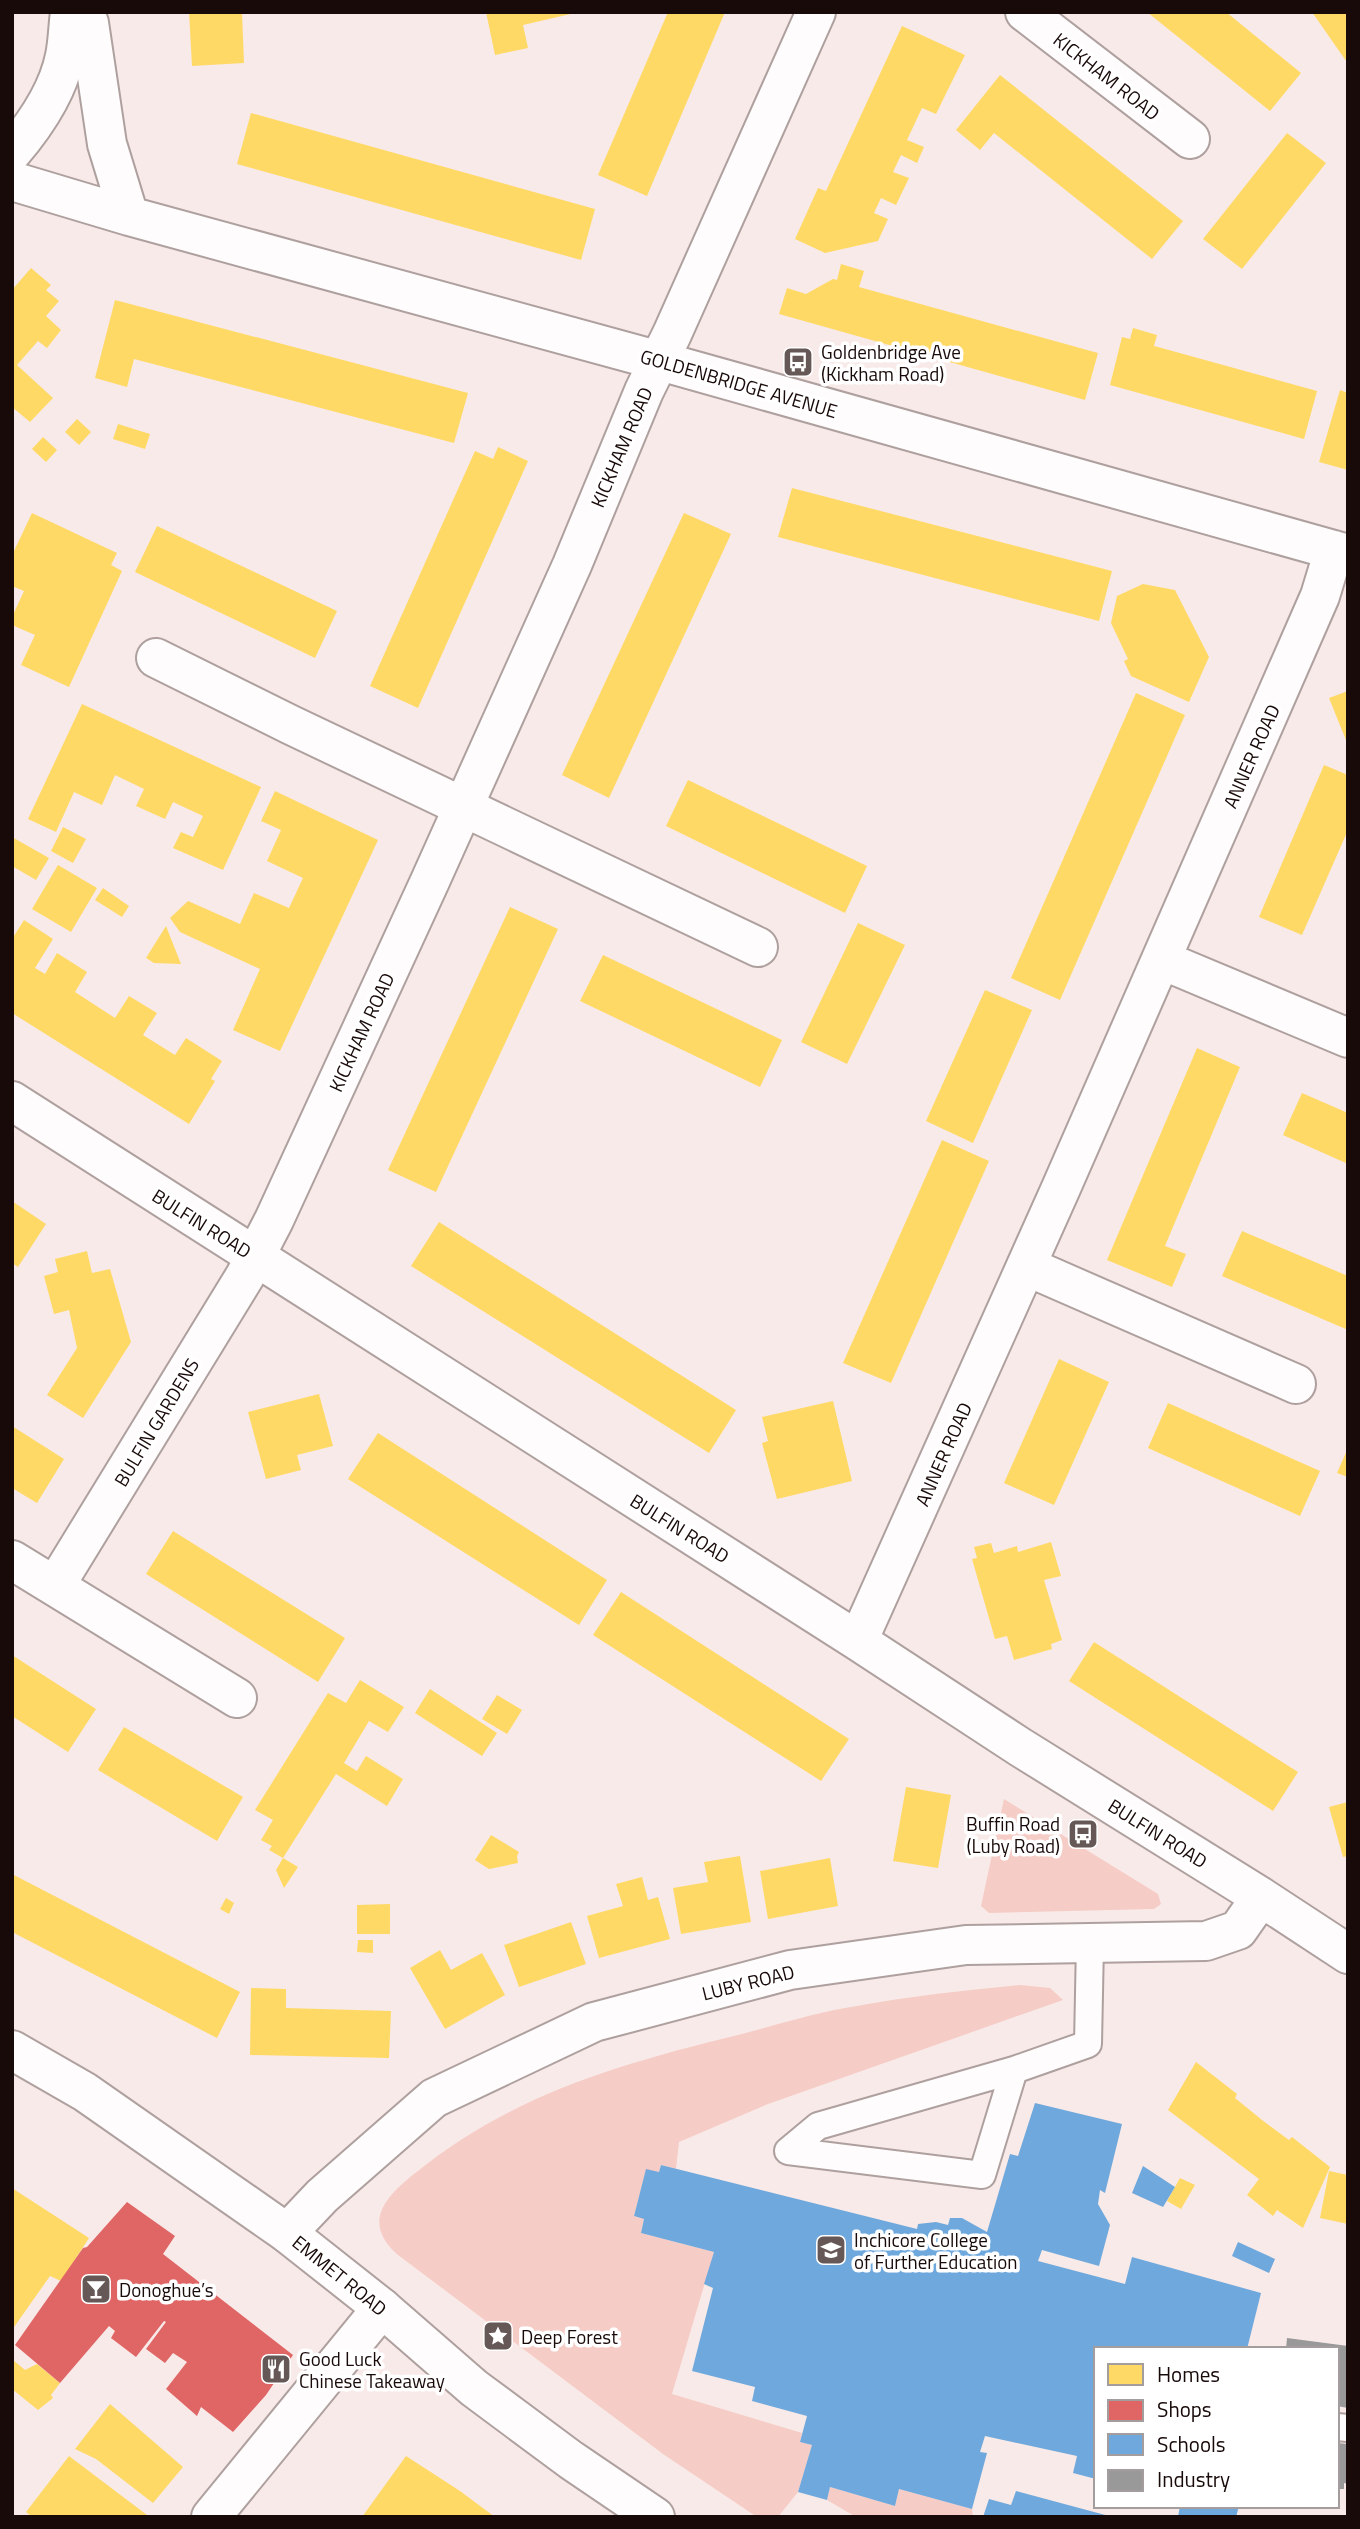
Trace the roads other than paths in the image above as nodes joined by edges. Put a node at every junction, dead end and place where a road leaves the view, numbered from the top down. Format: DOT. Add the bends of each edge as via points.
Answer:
graph roads {
  1 [pos="70,12"];
  2 [pos="84,12"];
  3 [pos="816,12"];
  4 [pos="1025,12"];
  5 [pos="1190,139"];
  6 [pos="12,152"];
  7 [pos="12,181"];
  8 [pos="129,216"];
  9 [pos="660,361"];
  10 [pos="1341,552"];
  11 [pos="156,658"];
  12 [pos="464,806"];
  13 [pos="758,947"];
  14 [pos="1162,960"];
  15 [pos="1348,1038"];
  16 [pos="12,1101"];
  17 [pos="256,1257"];
  18 [pos="1026,1266"];
  19 [pos="1296,1384"];
  20 [pos="12,1560"];
  21 [pos="55,1586"];
  22 [pos="858,1641"];
  23 [pos="237,1698"];
  24 [pos="1261,1897"];
  25 [pos="1090,1943"];
  26 [pos="1348,1954"];
  27 [pos="12,2050"];
  28 [pos="1014,2070"];
  29 [pos="287,2233"];
  30 [pos="382,2308"];
  31 [pos="211,2517"];
  32 [pos="655,2517"];
  1 -- 6 [label="street" via="65,58 56,83 44,110"];
  2 -- 8 [label="street" via="107,144"];
  3 -- 9 [label="street, KICKHAM ROAD"];
  4 -- 5 [label="street, KICKHAM ROAD"];
  7 -- 8 [label="street, GOLDENBRIDGE AVENUE"];
  8 -- 9 [label="street, GOLDENBRIDGE AVENUE"];
  9 -- 10 [label="street, GOLDENBRIDGE AVENUE"];
  9 -- 12 [label="street, KICKHAM ROAD"];
  10 -- 14 [label="street, ANNER ROAD"];
  11 -- 12 [label="street"];
  12 -- 13 [label="street"];
  12 -- 17 [label="street, KICKHAM ROAD"];
  14 -- 15 [label="street"];
  14 -- 18 [label="street, ANNER ROAD"];
  16 -- 17 [label="street, BULFIN ROAD"];
  17 -- 21 [label="street, BULFIN GARDENS"];
  17 -- 22 [label="street, BULFIN ROAD"];
  18 -- 19 [label="street"];
  18 -- 22 [label="street, ANNER ROAD"];
  20 -- 21 [label="street"];
  21 -- 23 [label="street"];
  22 -- 24 [label="street, BULFIN ROAD"];
  24 -- 25 [label="street, LUBY ROAD" via="1238,1930 1206,1941"];
  24 -- 26 [label="street, BULFIN ROAD"];
  25 -- 28 [label="lane" via="1088,2044"];
  25 -- 29 [label="street, LUBY ROAD" via="966,1945 790,1970 594,2022 434,2098 322,2196"];
  27 -- 29 [label="street, EMMET ROAD" via="85,2092"];
  28 -- 28 [label="lane" via="818,2126 788,2151 982,2175"];
  29 -- 30 [label="street, EMMET ROAD"];
  30 -- 31 [label="street"];
  30 -- 32 [label="street, EMMET ROAD" via="474,2388"];
}
